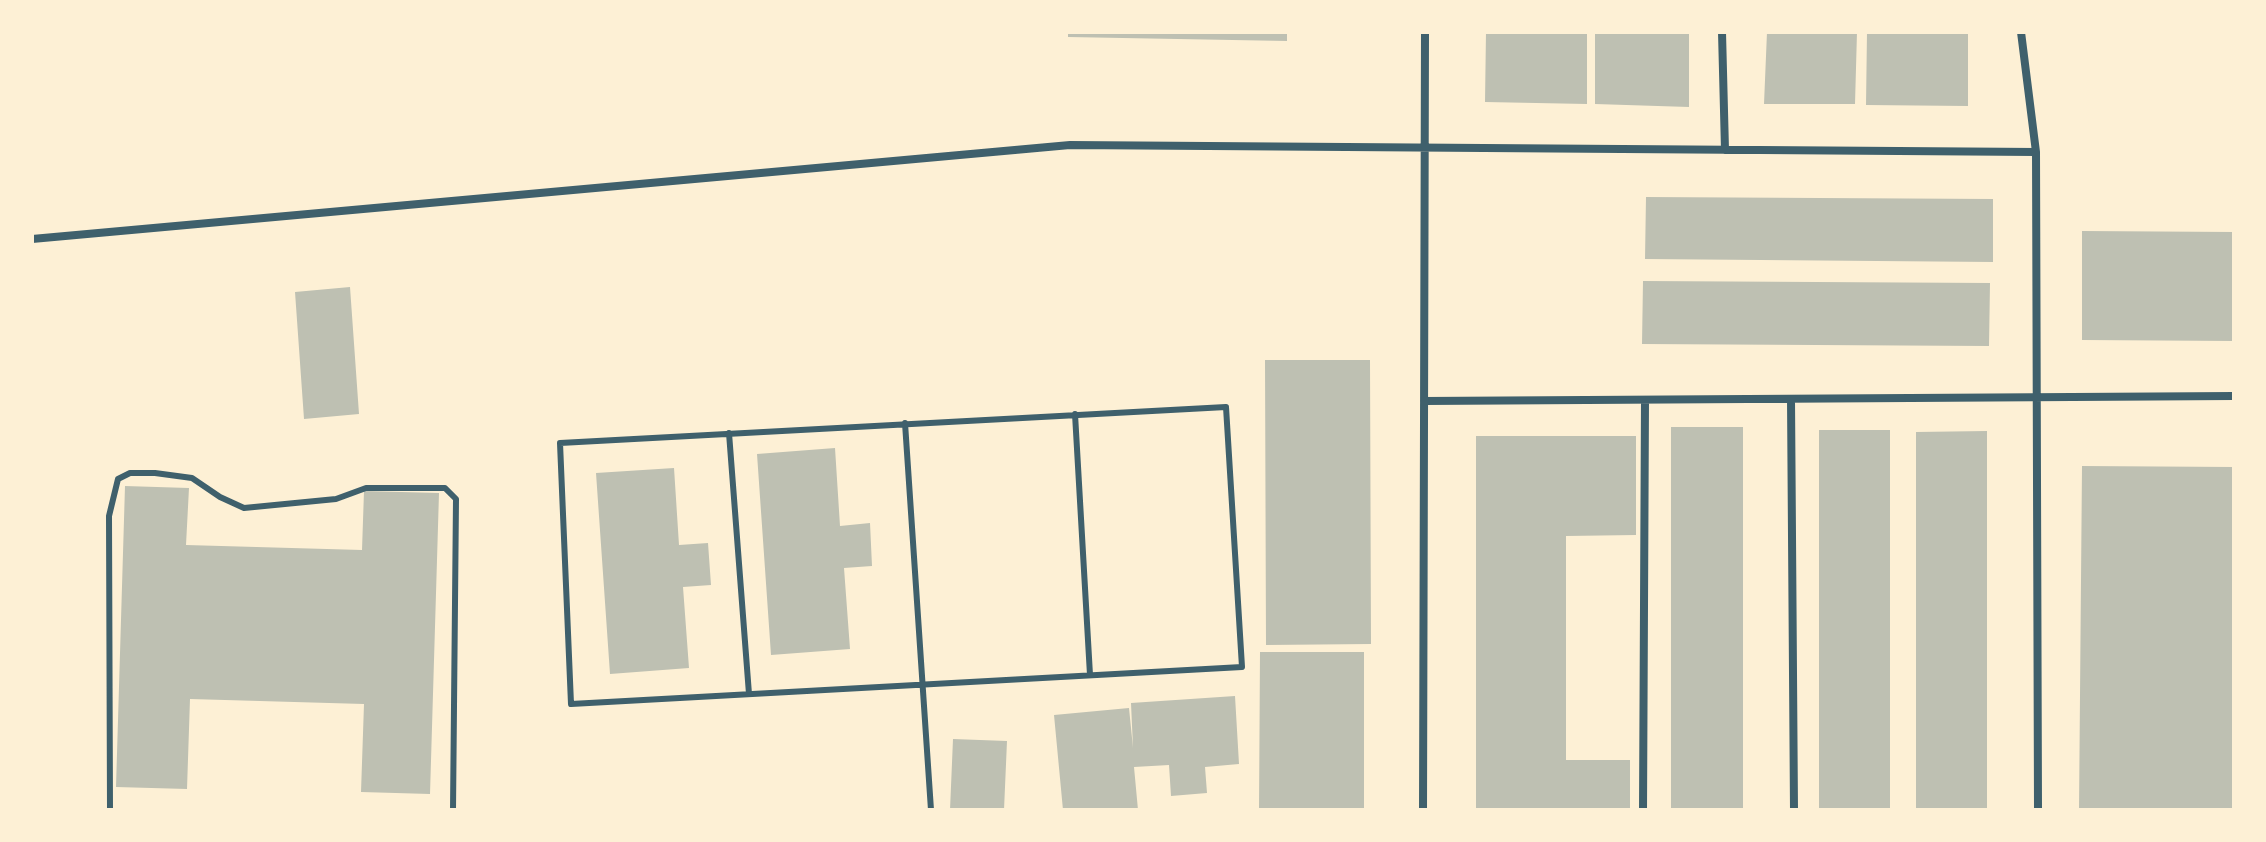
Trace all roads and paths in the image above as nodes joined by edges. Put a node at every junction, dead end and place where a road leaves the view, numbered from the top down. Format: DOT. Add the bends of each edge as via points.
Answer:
graph roads {
  1 [pos="1425,32"];
  2 [pos="1722,32"];
  3 [pos="2021,32"];
  4 [pos="1425,148"];
  5 [pos="1725,150"];
  6 [pos="2036,152"];
  7 [pos="32,239"];
  8 [pos="2234,396"];
  9 [pos="2037,398"];
  10 [pos="1791,399"];
  11 [pos="1645,400"];
  12 [pos="1424,401"];
  13 [pos="1075,414"];
  14 [pos="905,423"];
  15 [pos="729,433"];
  16 [pos="1090,675"];
  17 [pos="922,684"];
  18 [pos="749,694"];
  19 [pos="110,810"];
  20 [pos="453,810"];
  21 [pos="931,810"];
  22 [pos="1423,810"];
  23 [pos="1643,810"];
  24 [pos="1794,810"];
  25 [pos="2038,810"];
  1 -- 4 [label="street"];
  2 -- 5 [label="street"];
  3 -- 6 [label="street"];
  4 -- 5 [label="street"];
  4 -- 7 [label="street" via="1070,145"];
  4 -- 12 [label="street"];
  5 -- 6 [label="street"];
  6 -- 9 [label="street"];
  8 -- 9 [label="street"];
  9 -- 10 [label="street"];
  9 -- 25 [label="street"];
  10 -- 11 [label="street"];
  10 -- 24 [label="street"];
  11 -- 12 [label="street"];
  11 -- 23 [label="street"];
  12 -- 22 [label="street"];
  13 -- 14 [label="lane"];
  13 -- 16 [label="lane"];
  13 -- 16 [label="lane" via="1226,407 1242,667"];
  14 -- 15 [label="lane"];
  14 -- 17 [label="lane"];
  15 -- 18 [label="lane"];
  15 -- 18 [label="lane" via="560,443 571,704"];
  16 -- 17 [label="lane"];
  17 -- 18 [label="lane"];
  17 -- 21 [label="lane"];
  19 -- 20 [label="lane" via="109,516 118,479 130,473 155,473 192,478 244,508 336,499 366,488 445,488 452,493"];
}
